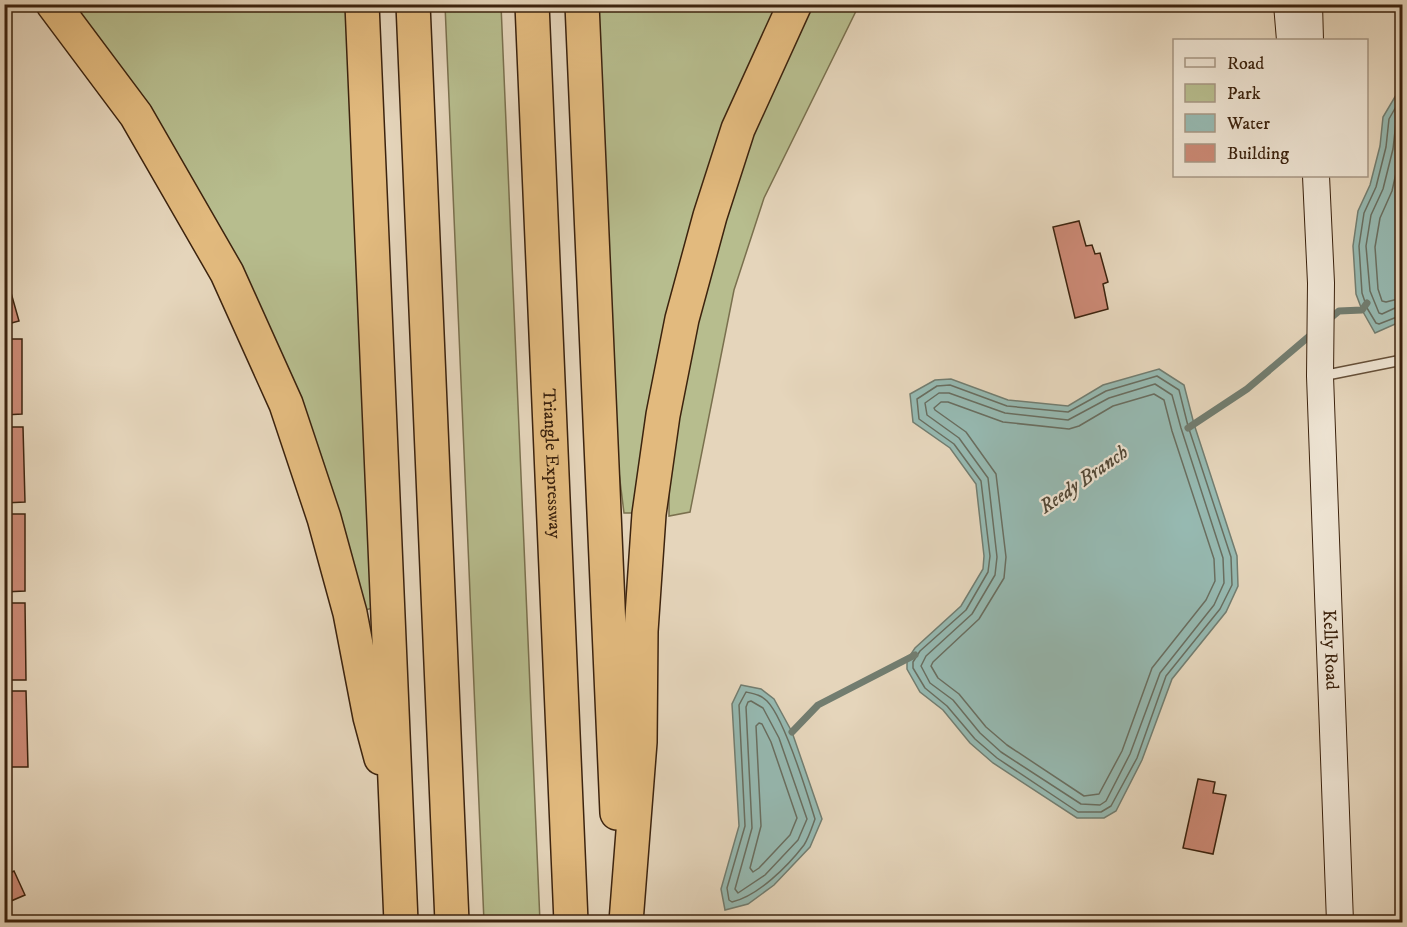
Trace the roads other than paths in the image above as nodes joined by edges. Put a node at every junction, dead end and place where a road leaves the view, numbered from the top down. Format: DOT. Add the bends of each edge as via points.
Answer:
graph roads {
  1 [pos="53,4"];
  2 [pos="362,4"];
  3 [pos="413,4"];
  4 [pos="532,4"];
  5 [pos="582,4"];
  6 [pos="795,4"];
  7 [pos="1287,4"];
  8 [pos="1309,4"];
  9 [pos="1290,39"];
  10 [pos="1310,39"];
  11 [pos="1299,177"];
  12 [pos="1316,177"];
  13 [pos="1402,360"];
  14 [pos="1320,376"];
  15 [pos="397,815"];
  16 [pos="401,922"];
  17 [pos="452,922"];
  18 [pos="571,922"];
  19 [pos="624,922"];
  20 [pos="1340,922"];
  1 -- 15 [label="highway" via="136,115 227,273 286,404 324,518 350,614 370,717"];
  2 -- 15 [label="highway"];
  3 -- 17 [label="highway"];
  4 -- 18 [label="highway, Triangle Expressway"];
  5 -- 19 [label="highway"];
  6 -- 19 [label="highway" via="738,129 682,319 665,404 649,514 641,631 640,742"];
  7 -- 9 [label="main road"];
  8 -- 10 [label="main road"];
  11 -- 14 [label="main road, Kelly Road"];
  12 -- 14 [label="main road, Kelly Road"];
  13 -- 14 [label="lane"];
  14 -- 20 [label="main road, Kelly Road"];
  15 -- 16 [label="highway"];
}
